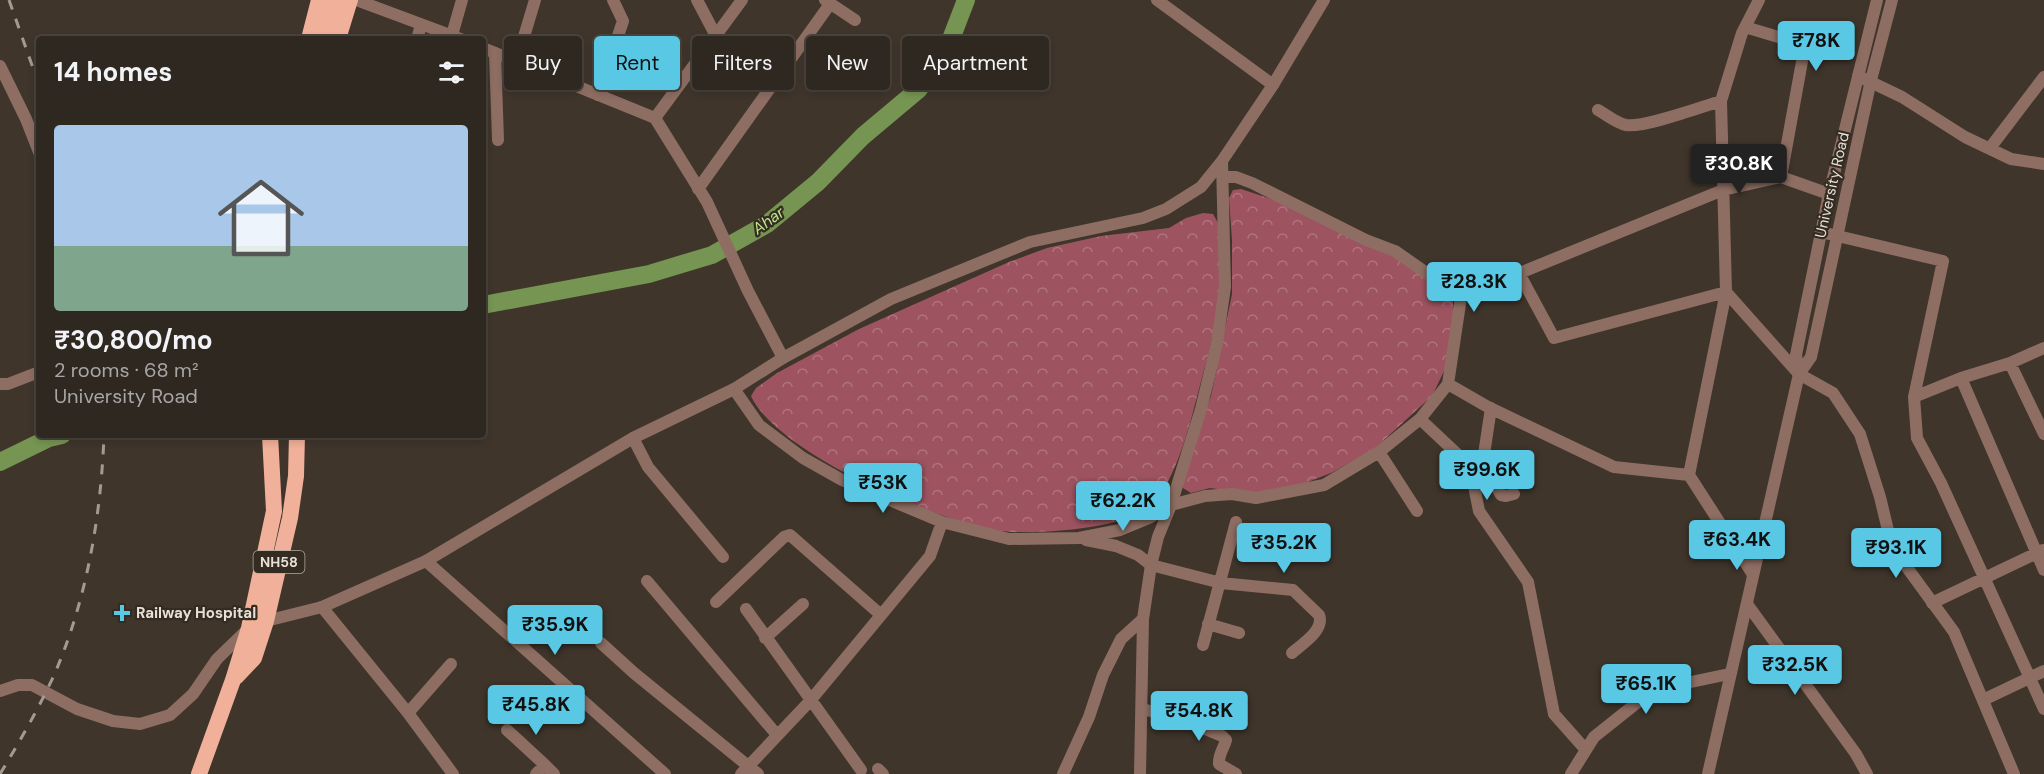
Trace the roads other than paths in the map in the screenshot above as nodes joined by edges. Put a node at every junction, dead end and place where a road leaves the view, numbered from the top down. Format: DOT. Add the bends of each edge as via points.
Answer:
graph roads {
  1 [pos="319,0"];
  2 [pos="335,0"];
  3 [pos="350,0"];
  4 [pos="356,0"];
  5 [pos="462,0"];
  6 [pos="536,0"];
  7 [pos="613,0"];
  8 [pos="697,0"];
  9 [pos="742,0"];
  10 [pos="1157,0"];
  11 [pos="1324,0"];
  12 [pos="1759,0"];
  13 [pos="1876,0"];
  14 [pos="1892,0"];
  15 [pos="827,2"];
  16 [pos="855,20"];
  17 [pos="421,25"];
  18 [pos="1745,27"];
  19 [pos="310,36"];
  20 [pos="326,36"];
  21 [pos="339,36"];
  22 [pos="418,36"];
  23 [pos="453,36"];
  24 [pos="456,36"];
  25 [pos="525,36"];
  26 [pos="716,36"];
  27 [pos="486,49"];
  28 [pos="495,53"];
  29 [pos="504,56"];
  30 [pos="0,66"];
  31 [pos="692,69"];
  32 [pos="1858,76"];
  33 [pos="2044,77"];
  34 [pos="1871,80"];
  35 [pos="1274,84"];
  36 [pos="582,88"];
  37 [pos="598,95"];
  38 [pos="1721,101"];
  39 [pos="1598,110"];
  40 [pos="656,118"];
  41 [pos="498,140"];
  42 [pos="36,144"];
  43 [pos="1990,148"];
  44 [pos="1222,161"];
  45 [pos="2044,164"];
  46 [pos="1223,177"];
  47 [pos="1781,177"];
  48 [pos="698,189"];
  49 [pos="1724,190"];
  50 [pos="1830,194"];
  51 [pos="1821,232"];
  52 [pos="1836,236"];
  53 [pos="1520,274"];
  54 [pos="1726,292"];
  55 [pos="1461,297"];
  56 [pos="2044,348"];
  57 [pos="783,358"];
  58 [pos="2010,363"];
  59 [pos="36,373"];
  60 [pos="1798,374"];
  61 [pos="1961,378"];
  62 [pos="0,384"];
  63 [pos="1448,384"];
  64 [pos="734,389"];
  65 [pos="1914,398"];
  66 [pos="1491,408"];
  67 [pos="1420,419"];
  68 [pos="2041,420"];
  69 [pos="2044,434"];
  70 [pos="270,438"];
  71 [pos="297,438"];
  72 [pos="633,438"];
  73 [pos="1379,452"];
  74 [pos="1482,463"];
  75 [pos="1689,475"];
  76 [pos="1474,485"];
  77 [pos="1514,494"];
  78 [pos="1171,505"];
  79 [pos="1417,511"];
  80 [pos="942,522"];
  81 [pos="1236,522"];
  82 [pos="1079,538"];
  83 [pos="2040,552"];
  84 [pos="723,557"];
  85 [pos="426,561"];
  86 [pos="1151,565"];
  87 [pos="2044,570"];
  88 [pos="1752,573"];
  89 [pos="1985,578"];
  90 [pos="647,581"];
  91 [pos="1221,583"];
  92 [pos="716,602"];
  93 [pos="1932,603"];
  94 [pos="803,604"];
  95 [pos="1747,604"];
  96 [pos="322,607"];
  97 [pos="746,609"];
  98 [pos="880,615"];
  99 [pos="1143,619"];
  100 [pos="266,621"];
  101 [pos="1208,624"];
  102 [pos="249,627"];
  103 [pos="1239,633"];
  104 [pos="765,638"];
  105 [pos="601,643"];
  106 [pos="1203,645"];
  107 [pos="1292,653"];
  108 [pos="451,664"];
  109 [pos="2044,671"];
  110 [pos="1729,674"];
  111 [pos="2030,677"];
  112 [pos="233,680"];
  113 [pos="0,691"];
  114 [pos="810,700"];
  115 [pos="1983,700"];
  116 [pos="1142,709"];
  117 [pos="2044,709"];
  118 [pos="408,713"];
  119 [pos="507,730"];
  120 [pos="777,735"];
  121 [pos="1586,750"];
  122 [pos="861,770"];
  123 [pos="545,771"];
  124 [pos="750,771"];
  125 [pos="199,774"];
  126 [pos="453,774"];
  127 [pos="665,774"];
  128 [pos="1063,774"];
  129 [pos="1140,774"];
  130 [pos="1236,774"];
  131 [pos="1571,774"];
  132 [pos="1708,774"];
  133 [pos="1867,774"];
  134 [pos="2014,774"];
  1 -- 19 [label="highway"];
  2 -- 20 [label="highway"];
  3 -- 21 [label="highway"];
  4 -- 17 [label="street"];
  5 -- 24 [label="street"];
  6 -- 25 [label="street"];
  7 -- 37 [label="street" via="623,21"];
  8 -- 26 [label="street"];
  9 -- 26 [label="street"];
  10 -- 35 [label="street"];
  11 -- 35 [label="street"];
  12 -- 18 [label="street"];
  13 -- 32 [label="street, University Road"];
  14 -- 34 [label="street, University Road"];
  15 -- 16 [label="street"];
  15 -- 48 [label="street"];
  17 -- 22 [label="street"];
  17 -- 23 [label="street"];
  18 -- 38 [label="street"];
  18 -- 47 [label="street" via="1805,45"];
  27 -- 28 [label="street"];
  28 -- 29 [label="street"];
  28 -- 41 [label="street"];
  30 -- 42 [label="street"];
  31 -- 40 [label="street"];
  32 -- 34 [label="street"];
  32 -- 50 [label="street, University Road"];
  33 -- 43 [label="street"];
  34 -- 43 [label="street"];
  34 -- 52 [label="street, University Road"];
  35 -- 44 [label="street"];
  36 -- 37 [label="street"];
  37 -- 40 [label="street"];
  38 -- 39 [label="street" via="1629,126"];
  38 -- 49 [label="street"];
  40 -- 48 [label="street"];
  43 -- 45 [label="street" via="2011,159"];
  44 -- 46 [label="street"];
  44 -- 57 [label="street" via="1201,187 1166,209 1143,218 1030,242 891,299"];
  46 -- 55 [label="street" via="1252,183 1395,251"];
  46 -- 78 [label="street" via="1225,287 1217,343"];
  47 -- 49 [label="street"];
  47 -- 50 [label="street"];
  48 -- 57 [label="street"];
  49 -- 53 [label="street"];
  49 -- 54 [label="street"];
  50 -- 51 [label="street, University Road"];
  51 -- 52 [label="street"];
  51 -- 60 [label="street, University Road" via="1796,355"];
  52 -- 60 [label="street, University Road" via="1811,357"];
  52 -- 65 [label="street" via="1943,261"];
  53 -- 54 [label="street" via="1554,338"];
  53 -- 55 [label="street"];
  54 -- 60 [label="street"];
  54 -- 75 [label="street"];
  55 -- 63 [label="street"];
  56 -- 58 [label="street"];
  57 -- 64 [label="street"];
  58 -- 61 [label="street"];
  58 -- 68 [label="street"];
  59 -- 62 [label="street"];
  60 -- 88 [label="street, University Road"];
  60 -- 93 [label="street" via="1833,393 1860,434 1892,547"];
  61 -- 65 [label="street"];
  61 -- 83 [label="street"];
  63 -- 66 [label="street"];
  63 -- 67 [label="street"];
  64 -- 72 [label="street"];
  64 -- 80 [label="street" via="759,425 803,458 842,480"];
  65 -- 89 [label="street" via="1917,438"];
  66 -- 74 [label="street"];
  66 -- 75 [label="street" via="1614,467"];
  67 -- 73 [label="street"];
  67 -- 76 [label="street" via="1470,466"];
  68 -- 69 [label="street"];
  70 -- 102 [label="highway, NH58" via="274,511"];
  71 -- 100 [label="highway, NH58" via="290,518"];
  72 -- 84 [label="street" via="648,467"];
  72 -- 85 [label="street"];
  73 -- 78 [label="street" via="1324,485 1256,498 1232,494 1206,496"];
  73 -- 79 [label="street"];
  74 -- 76 [label="street"];
  74 -- 77 [label="street" via="1501,495"];
  75 -- 88 [label="street"];
  76 -- 121 [label="street" via="1479,511 1528,582 1554,714"];
  78 -- 82 [label="street" via="1120,530"];
  78 -- 86 [label="street"];
  80 -- 82 [label="street" via="1009,539"];
  80 -- 98 [label="street" via="930,556"];
  81 -- 91 [label="street"];
  82 -- 86 [label="street" via="1116,546"];
  83 -- 87 [label="street"];
  83 -- 89 [label="street"];
  85 -- 96 [label="street"];
  85 -- 127 [label="street"];
  86 -- 91 [label="street"];
  86 -- 99 [label="street"];
  88 -- 95 [label="street, University Road"];
  89 -- 93 [label="street"];
  89 -- 111 [label="street"];
  90 -- 120 [label="street"];
  91 -- 101 [label="street"];
  91 -- 107 [label="street" via="1293,590 1319,615 1320,627"];
  92 -- 98 [label="street" via="790,535"];
  93 -- 115 [label="street" via="1954,632"];
  94 -- 104 [label="street"];
  95 -- 110 [label="street, University Road"];
  95 -- 133 [label="street"];
  96 -- 100 [label="street"];
  96 -- 118 [label="street"];
  97 -- 104 [label="street"];
  98 -- 114 [label="street"];
  99 -- 116 [label="street"];
  99 -- 128 [label="street" via="1121,639 1102,675 1089,717"];
  100 -- 102 [label="street"];
  100 -- 112 [label="highway, NH58" via="254,658"];
  101 -- 103 [label="street"];
  101 -- 106 [label="street"];
  102 -- 112 [label="highway, NH58"];
  102 -- 113 [label="street" via="217,659 193,694 170,715 140,724 113,721 76,708 32,685"];
  104 -- 114 [label="street"];
  105 -- 124 [label="street"];
  108 -- 118 [label="street"];
  109 -- 111 [label="street"];
  110 -- 121 [label="street" via="1653,690 1594,737"];
  110 -- 132 [label="street, University Road"];
  111 -- 115 [label="street"];
  111 -- 117 [label="street"];
  112 -- 125 [label="highway, NH58"];
  114 -- 120 [label="street"];
  114 -- 122 [label="street"];
  115 -- 134 [label="street"];
  116 -- 129 [label="street"];
  116 -- 130 [label="street" via="1179,718 1222,736 1226,740 1219,764"];
  118 -- 126 [label="street"];
  119 -- 123 [label="street"];
  120 -- 124 [label="street"];
  121 -- 131 [label="street"];
}
